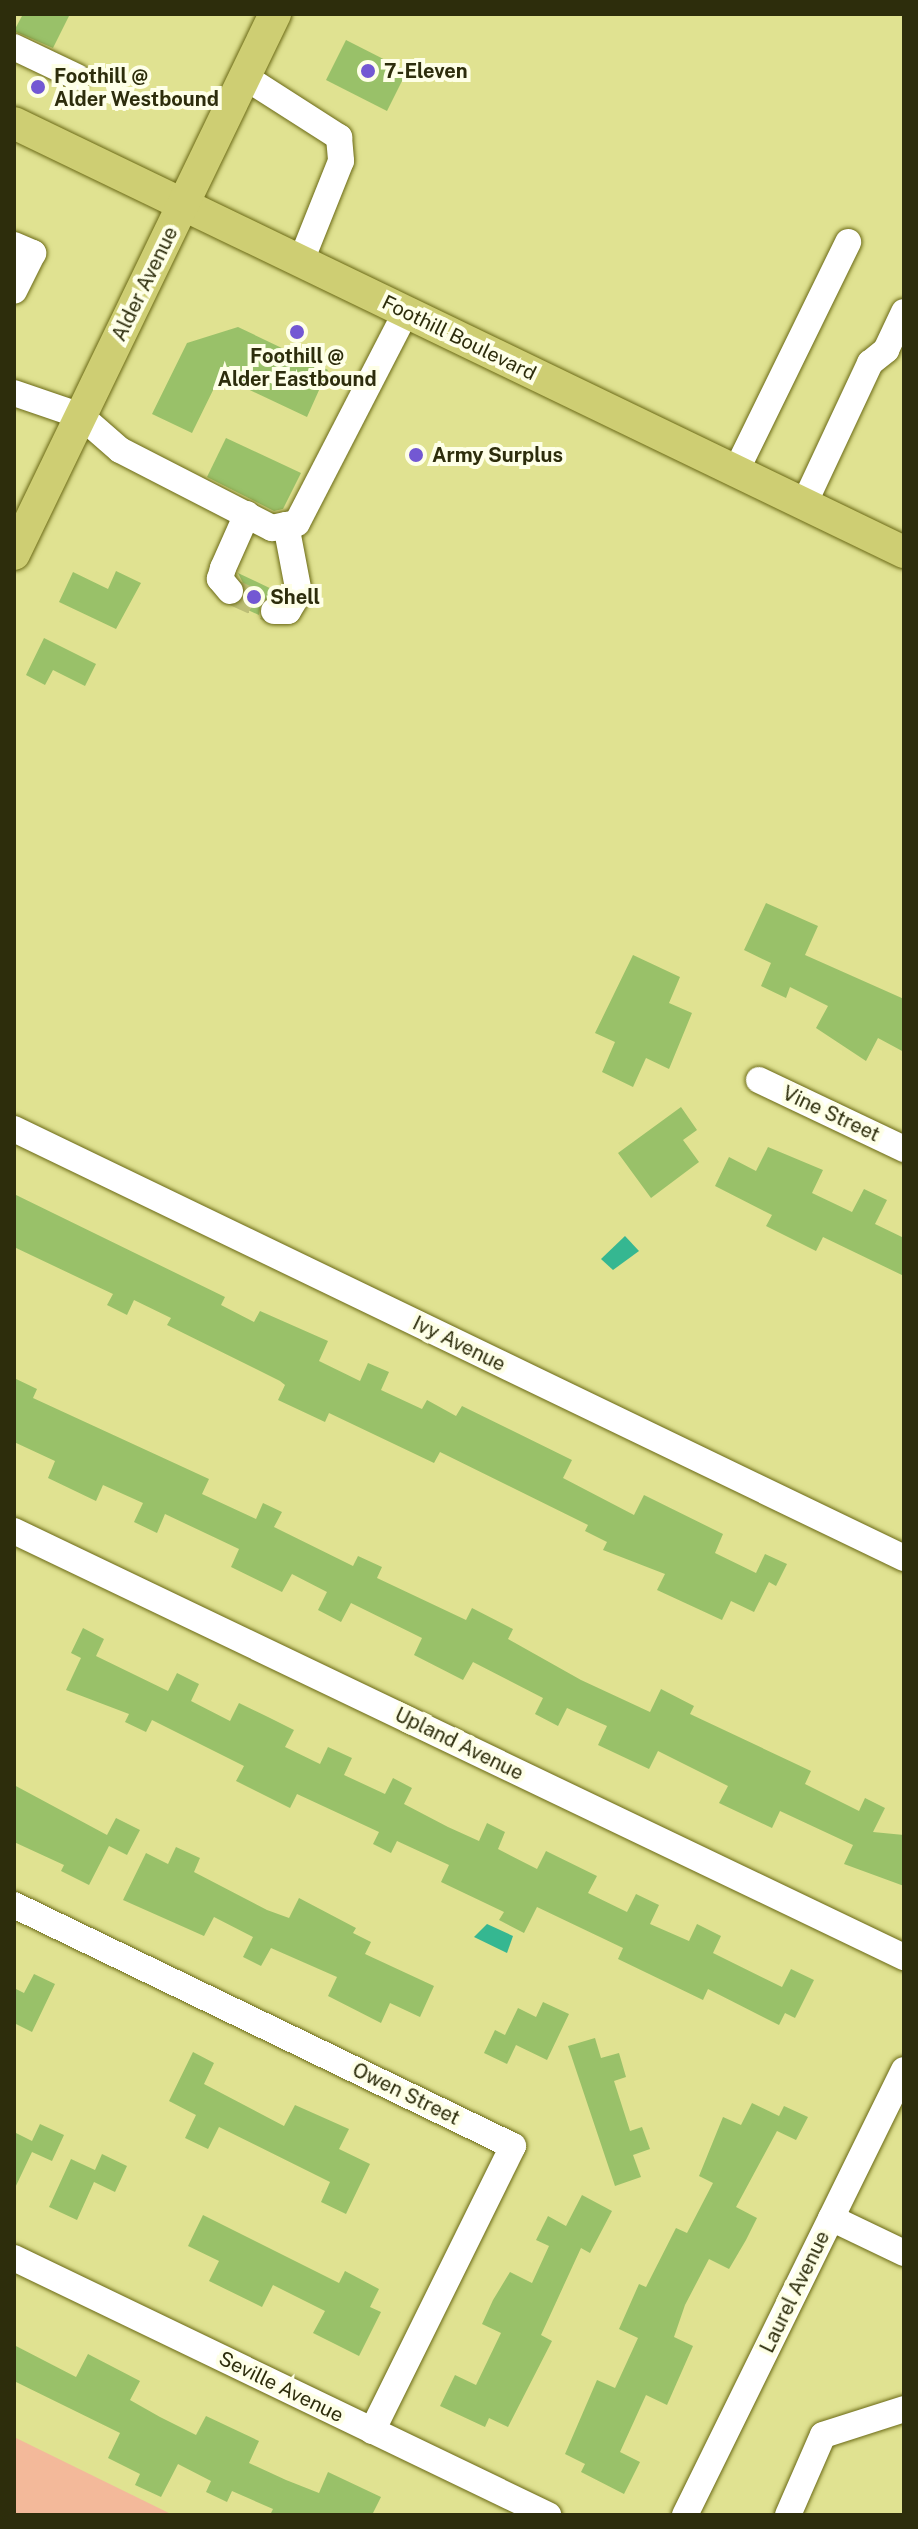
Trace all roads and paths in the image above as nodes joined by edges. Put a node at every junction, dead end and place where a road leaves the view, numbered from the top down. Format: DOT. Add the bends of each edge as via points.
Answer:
graph roads {
  1 [pos="275,14"];
  2 [pos="14,47"];
  3 [pos="77,77"];
  4 [pos="245,77"];
  5 [pos="14,123"];
  6 [pos="183,204"];
  7 [pos="848,242"];
  8 [pos="14,245"];
  9 [pos="301,261"];
  10 [pos="14,291"];
  11 [pos="406,312"];
  12 [pos="904,312"];
  13 [pos="14,393"];
  14 [pos="81,416"];
  15 [pos="736,471"];
  16 [pos="804,504"];
  17 [pos="25,505"];
  18 [pos="247,514"];
  19 [pos="286,525"];
  20 [pos="904,552"];
  21 [pos="14,554"];
  22 [pos="230,591"];
  23 [pos="274,611"];
  24 [pos="759,1080"];
  25 [pos="14,1129"];
  26 [pos="904,1149"];
  27 [pos="14,1531"];
  28 [pos="904,1558"];
  29 [pos="14,1905"];
  30 [pos="904,1957"];
  31 [pos="904,2070"];
  32 [pos="831,2218"];
  33 [pos="904,2253"];
  34 [pos="14,2258"];
  35 [pos="904,2409"];
  36 [pos="372,2431"];
  37 [pos="548,2515"];
  38 [pos="685,2515"];
  39 [pos="788,2515"];
  1 -- 4 [label="main road, Alder Avenue"];
  2 -- 3 [label="street"];
  4 -- 6 [label="main road, Alder Avenue"];
  4 -- 9 [label="street" via="339,137 341,161"];
  5 -- 6 [label="main road, Foothill Boulevard"];
  6 -- 9 [label="main road, Foothill Boulevard"];
  6 -- 14 [label="main road, Alder Avenue"];
  7 -- 15 [label="street"];
  8 -- 10 [label="street" via="33,253"];
  9 -- 11 [label="main road, Foothill Boulevard"];
  11 -- 15 [label="main road, Foothill Boulevard"];
  11 -- 19 [label="street" via="297,523"];
  12 -- 16 [label="street" via="886,350 870,363"];
  13 -- 14 [label="street"];
  14 -- 17 [label="main road, Alder Avenue"];
  14 -- 18 [label="street" via="120,450"];
  15 -- 16 [label="main road, Foothill Boulevard"];
  16 -- 20 [label="main road, Foothill Boulevard"];
  17 -- 21 [label="main road, Alder Avenue"];
  18 -- 19 [label="street" via="272,528"];
  18 -- 22 [label="street" via="220,579"];
  19 -- 23 [label="street" via="299,593 288,611"];
  24 -- 26 [label="street, Vine Street"];
  25 -- 28 [label="street, Ivy Avenue"];
  27 -- 30 [label="street, Upland Avenue"];
  29 -- 36 [label="street, Owen Street" via="513,2146"];
  31 -- 32 [label="street, Laurel Avenue"];
  32 -- 33 [label="street"];
  32 -- 38 [label="street, Laurel Avenue"];
  34 -- 36 [label="street, Seville Avenue"];
  35 -- 39 [label="street" via="823,2435"];
  36 -- 37 [label="street, Seville Avenue"];
}
